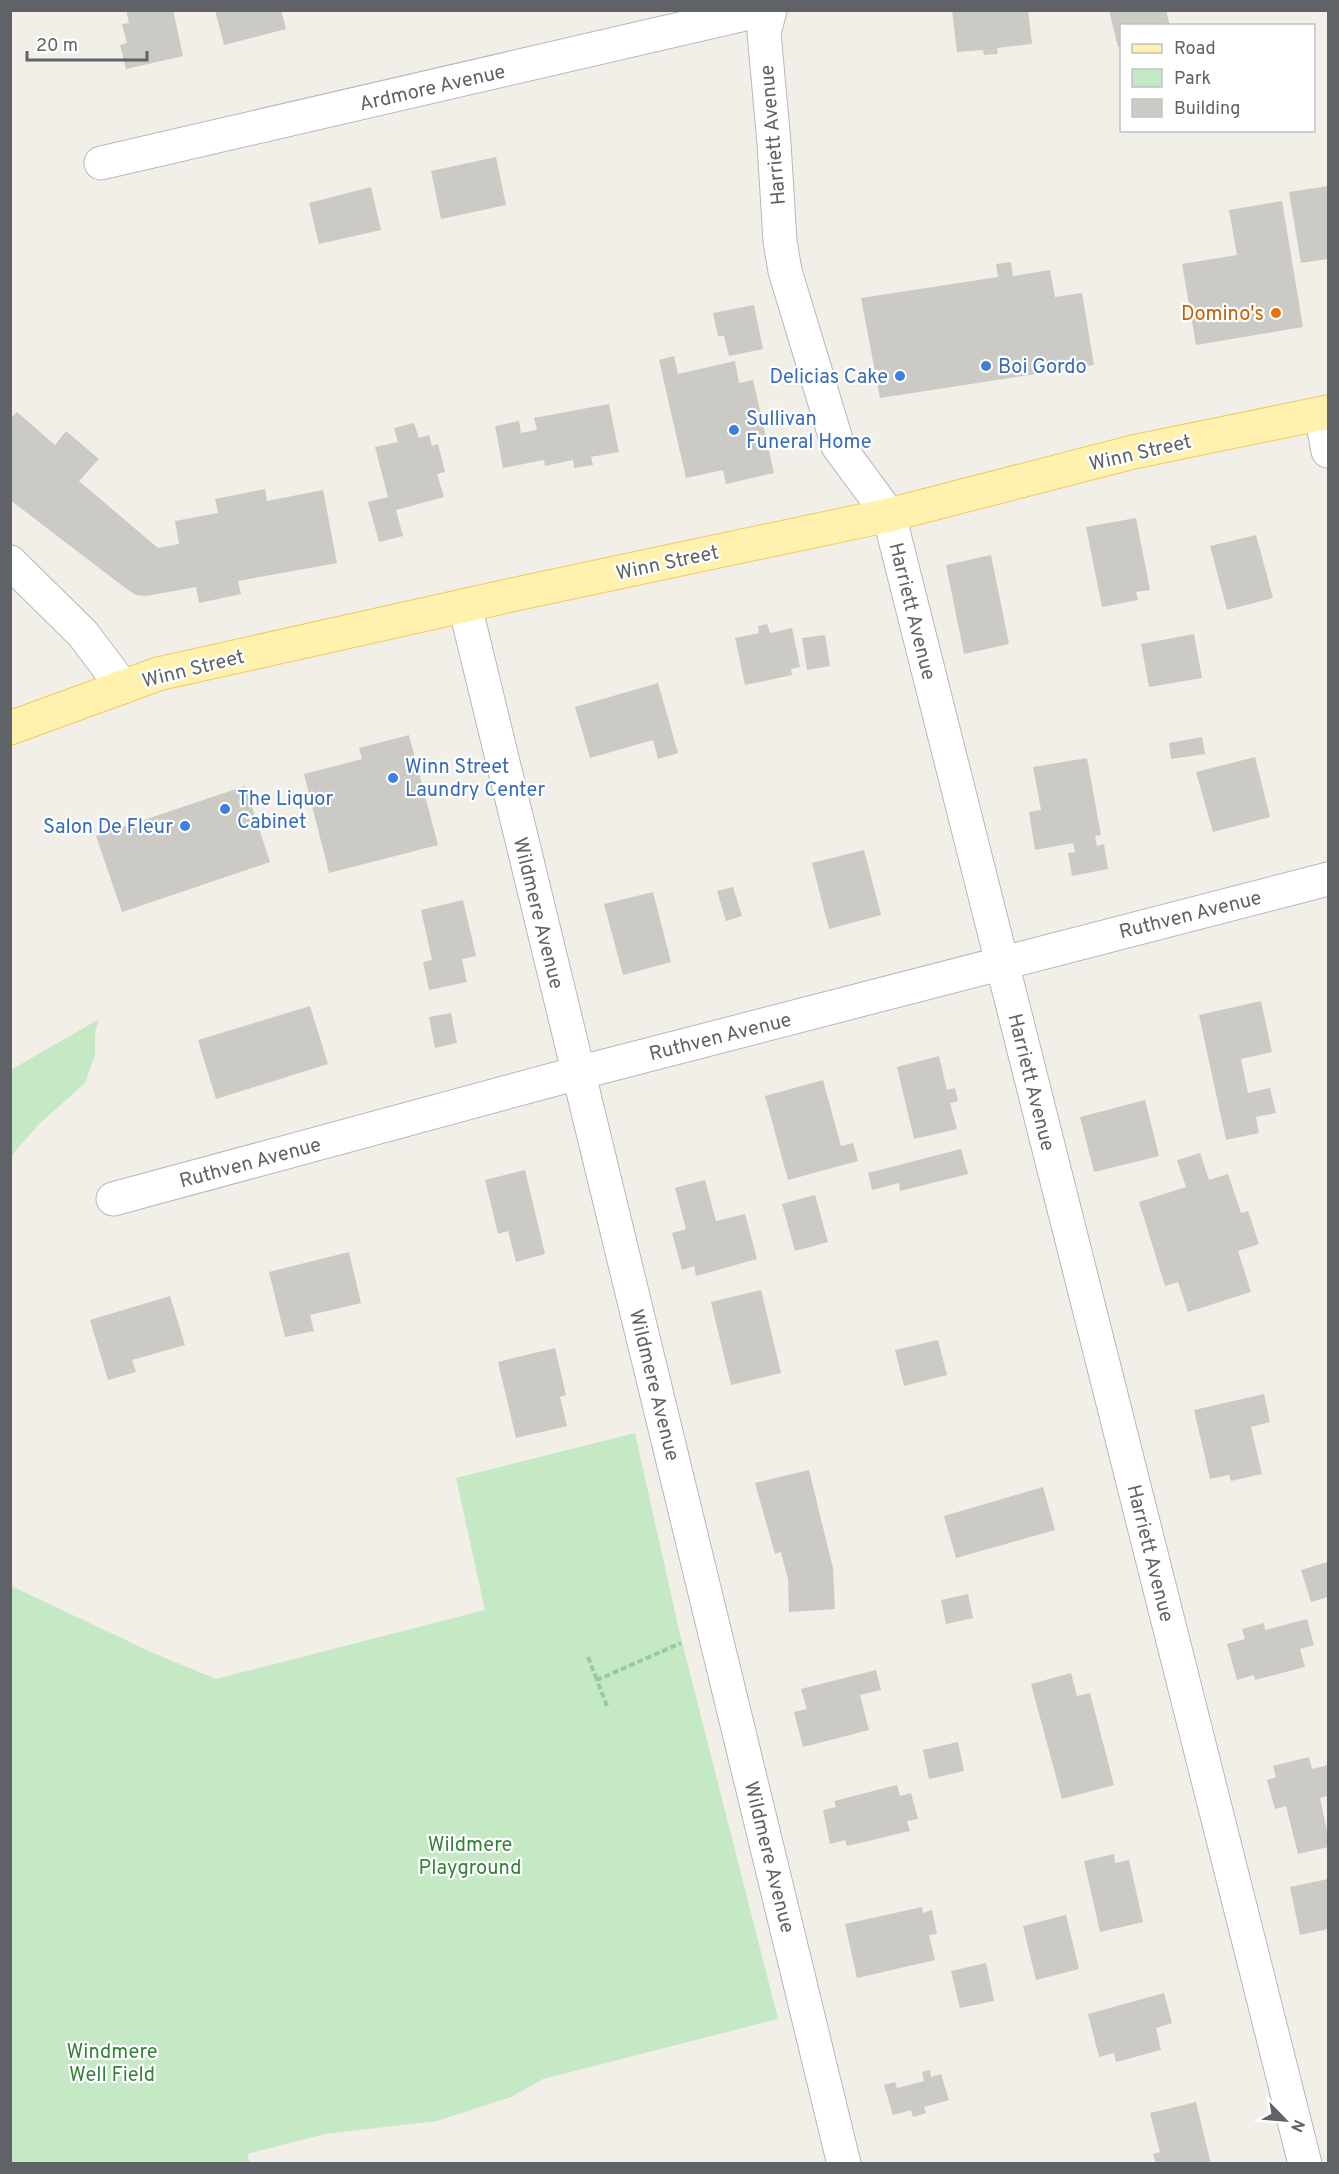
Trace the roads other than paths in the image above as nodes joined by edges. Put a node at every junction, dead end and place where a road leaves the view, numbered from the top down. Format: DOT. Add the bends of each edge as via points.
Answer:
graph roads {
  1 [pos="762,10"];
  2 [pos="770,10"];
  3 [pos="101,163"];
  4 [pos="1325,413"];
  5 [pos="1329,451"];
  6 [pos="889,515"];
  7 [pos="10,562"];
  8 [pos="465,606"];
  9 [pos="123,687"];
  10 [pos="10,728"];
  11 [pos="1329,879"];
  12 [pos="1002,963"];
  13 [pos="578,1073"];
  14 [pos="113,1199"];
  15 [pos="844,2163"];
  16 [pos="1305,2163"];
  1 -- 3 [label="street, Ardmore Avenue"];
  2 -- 6 [label="street, Harriett Avenue" via="764,33 785,271 838,446"];
  4 -- 5 [label="street"];
  4 -- 6 [label="main road, Winn Street" via="1133,452"];
  6 -- 8 [label="main road, Winn Street"];
  6 -- 12 [label="street, Harriett Avenue"];
  7 -- 9 [label="street" via="83,634"];
  8 -- 9 [label="main road, Winn Street" via="158,674"];
  8 -- 13 [label="street, Wildmere Avenue"];
  9 -- 10 [label="main road, Winn Street"];
  11 -- 12 [label="street, Ruthven Avenue"];
  12 -- 13 [label="street, Ruthven Avenue"];
  12 -- 16 [label="street, Harriett Avenue"];
  13 -- 14 [label="street, Ruthven Avenue"];
  13 -- 15 [label="street, Wildmere Avenue"];
}
